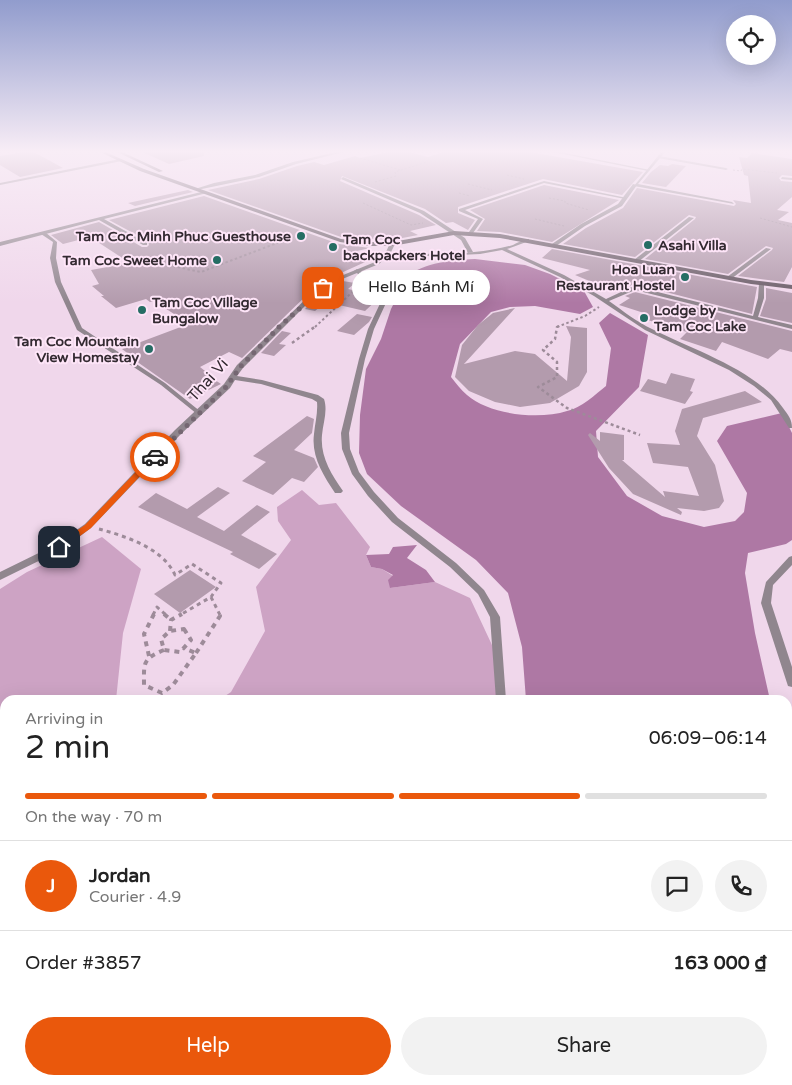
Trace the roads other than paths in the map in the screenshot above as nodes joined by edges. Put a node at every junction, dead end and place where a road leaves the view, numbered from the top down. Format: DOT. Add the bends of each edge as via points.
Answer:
graph roads {
  1 [pos="166,202"];
  2 [pos="232,202"];
  3 [pos="401,202"];
  4 [pos="486,202"];
  5 [pos="623,202"];
  6 [pos="724,202"];
  7 [pos="732,203"];
  8 [pos="100,218"];
  9 [pos="691,218"];
  10 [pos="471,232"];
  11 [pos="43,233"];
  12 [pos="454,233"];
  13 [pos="526,240"];
  14 [pos="0,244"];
  15 [pos="145,244"];
  16 [pos="392,244"];
  17 [pos="554,245"];
  18 [pos="503,249"];
  19 [pos="768,249"];
  20 [pos="470,252"];
  21 [pos="388,253"];
  22 [pos="636,261"];
  23 [pos="357,271"];
  24 [pos="728,278"];
  25 [pos="762,284"];
  26 [pos="792,287"];
  27 [pos="603,303"];
  28 [pos="754,317"];
  29 [pos="792,327"];
  30 [pos="232,378"];
  31 [pos="199,413"];
  32 [pos="792,426"];
  33 [pos="338,491"];
  34 [pos="792,558"];
  35 [pos="0,576"];
  36 [pos="792,683"];
  37 [pos="501,695"];
  1 -- 8 [label="street"];
  2 -- 16 [label="main road" via="340,240"];
  3 -- 12 [label="street"];
  4 -- 10 [label="lane" via="461,210 482,219"];
  5 -- 17 [label="street"];
  6 -- 7 [label="lane"];
  8 -- 11 [label="street"];
  8 -- 15 [label="street"];
  9 -- 22 [label="street"];
  10 -- 12 [label="main road"];
  10 -- 13 [label="main road"];
  11 -- 14 [label="street"];
  11 -- 31 [label="lane" via="55,242 53,258 58,282 79,329 162,384"];
  12 -- 16 [label="main road"];
  12 -- 20 [label="street" via="463,239"];
  13 -- 17 [label="main road"];
  13 -- 18 [label="lane"];
  16 -- 21 [label="street"];
  17 -- 22 [label="main road"];
  18 -- 20 [label="lane"];
  18 -- 27 [label="lane" via="562,276"];
  19 -- 24 [label="street"];
  20 -- 21 [label="lane" via="411,256"];
  21 -- 23 [label="street, Thai Vi" via="377,263"];
  22 -- 24 [label="main road"];
  23 -- 30 [label="street, Thai Vi" via="333,281 313,295"];
  23 -- 37 [label="lane" via="389,290 371,329 362,359 345,433 346,449 355,472 394,520 453,565 481,592 495,617"];
  24 -- 25 [label="main road"];
  25 -- 26 [label="main road"];
  25 -- 28 [label="lane"];
  27 -- 28 [label="lane" via="634,288"];
  27 -- 32 [label="lane" via="756,385 773,399"];
  28 -- 29 [label="lane"];
  30 -- 31 [label="street, Thai Vi"];
  30 -- 33 [label="street" via="262,382 321,401 318,444 326,475"];
  31 -- 35 [label="street, Thai Vi" via="88,526 59,547"];
  34 -- 36 [label="lane" via="769,584 766,603"];
}
